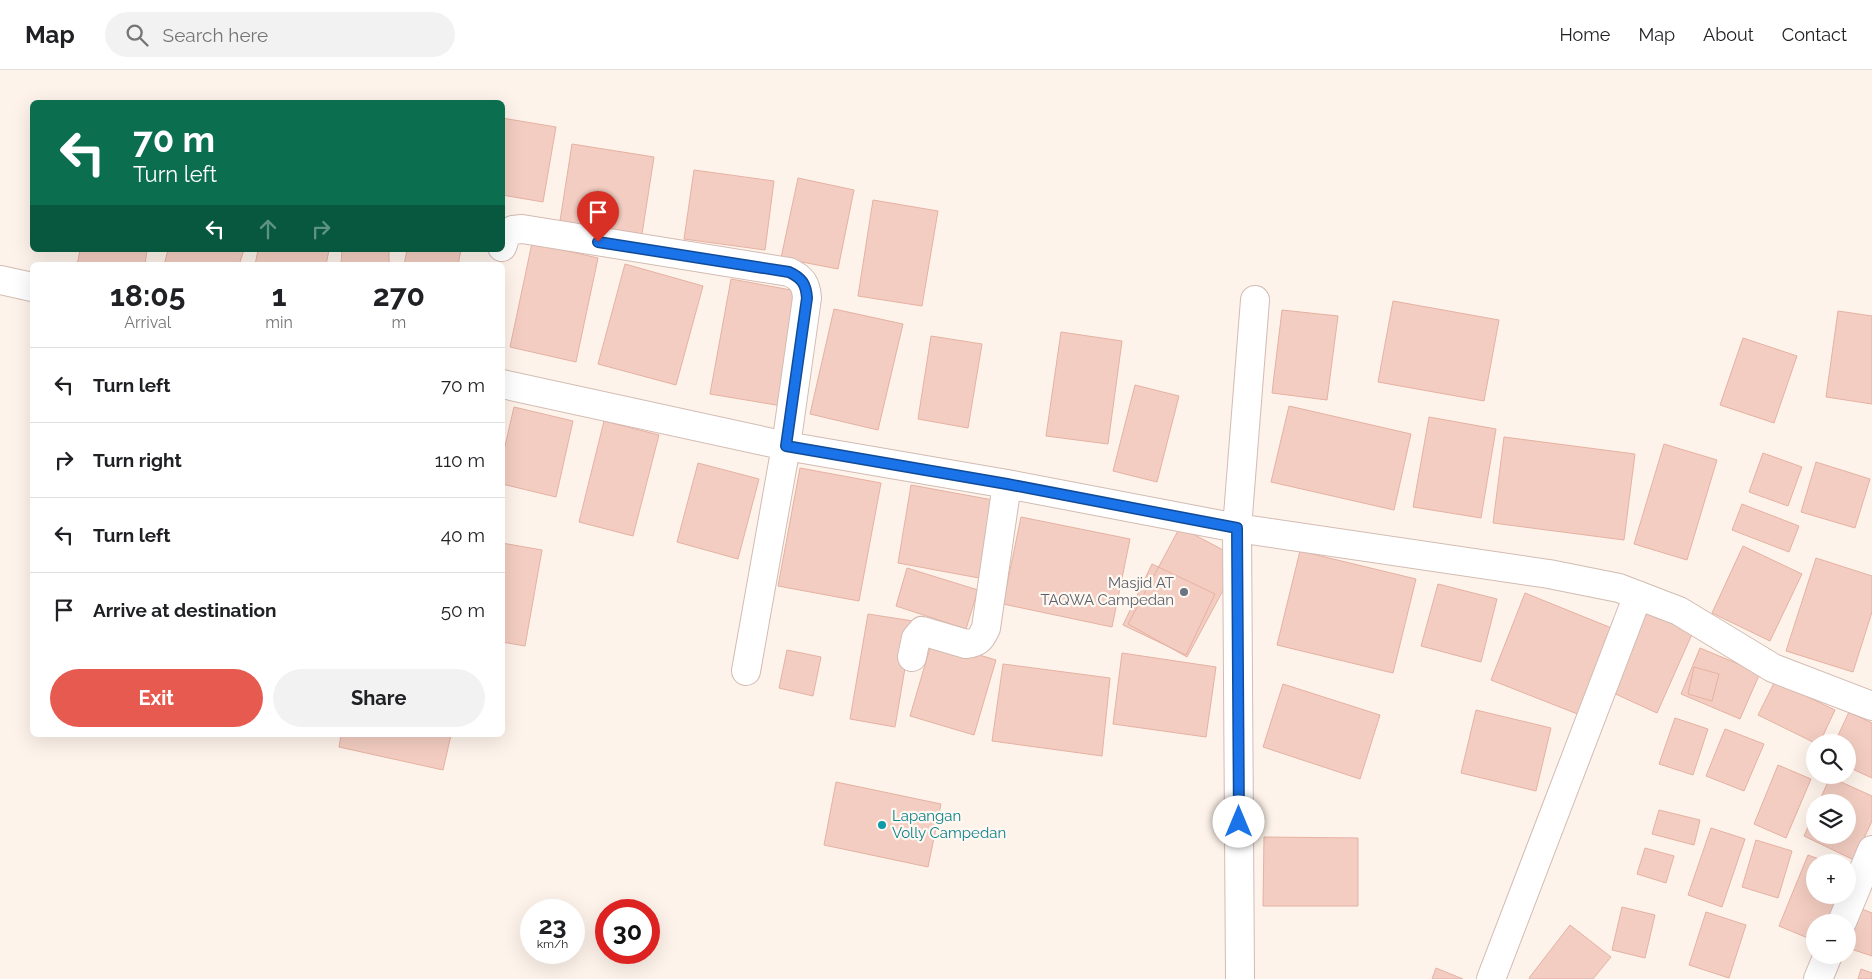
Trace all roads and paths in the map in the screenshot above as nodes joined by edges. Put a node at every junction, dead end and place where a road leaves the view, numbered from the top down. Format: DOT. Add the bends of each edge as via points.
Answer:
graph roads {
  1 [pos="505,237"];
  2 [pos="1255,300"];
  3 [pos="505,385"];
  4 [pos="786,446"];
  5 [pos="1007,484"];
  6 [pos="1237,528"];
  7 [pos="1638,595"];
  8 [pos="912,657"];
  9 [pos="746,671"];
  10 [pos="1872,706"];
  11 [pos="1872,850"];
  12 [pos="1845,914"];
  13 [pos="1824,964"];
  14 [pos="1240,979"];
  15 [pos="1491,979"];
  16 [pos="1818,979"];
  1 -- 4 [label="street" via="513,230 522,229 789,272 797,276 804,284 807,298"];
  2 -- 6 [label="street"];
  3 -- 4 [label="street"];
  4 -- 5 [label="street"];
  4 -- 9 [label="street"];
  5 -- 6 [label="street"];
  5 -- 8 [label="street" via="986,628 981,639 966,644 922,631 916,638"];
  6 -- 7 [label="street" via="1549,574"];
  6 -- 14 [label="street"];
  7 -- 10 [label="street" via="1679,611 1773,668"];
  7 -- 15 [label="street"];
  11 -- 12 [label="street"];
  13 -- 16 [label="street"];
}
